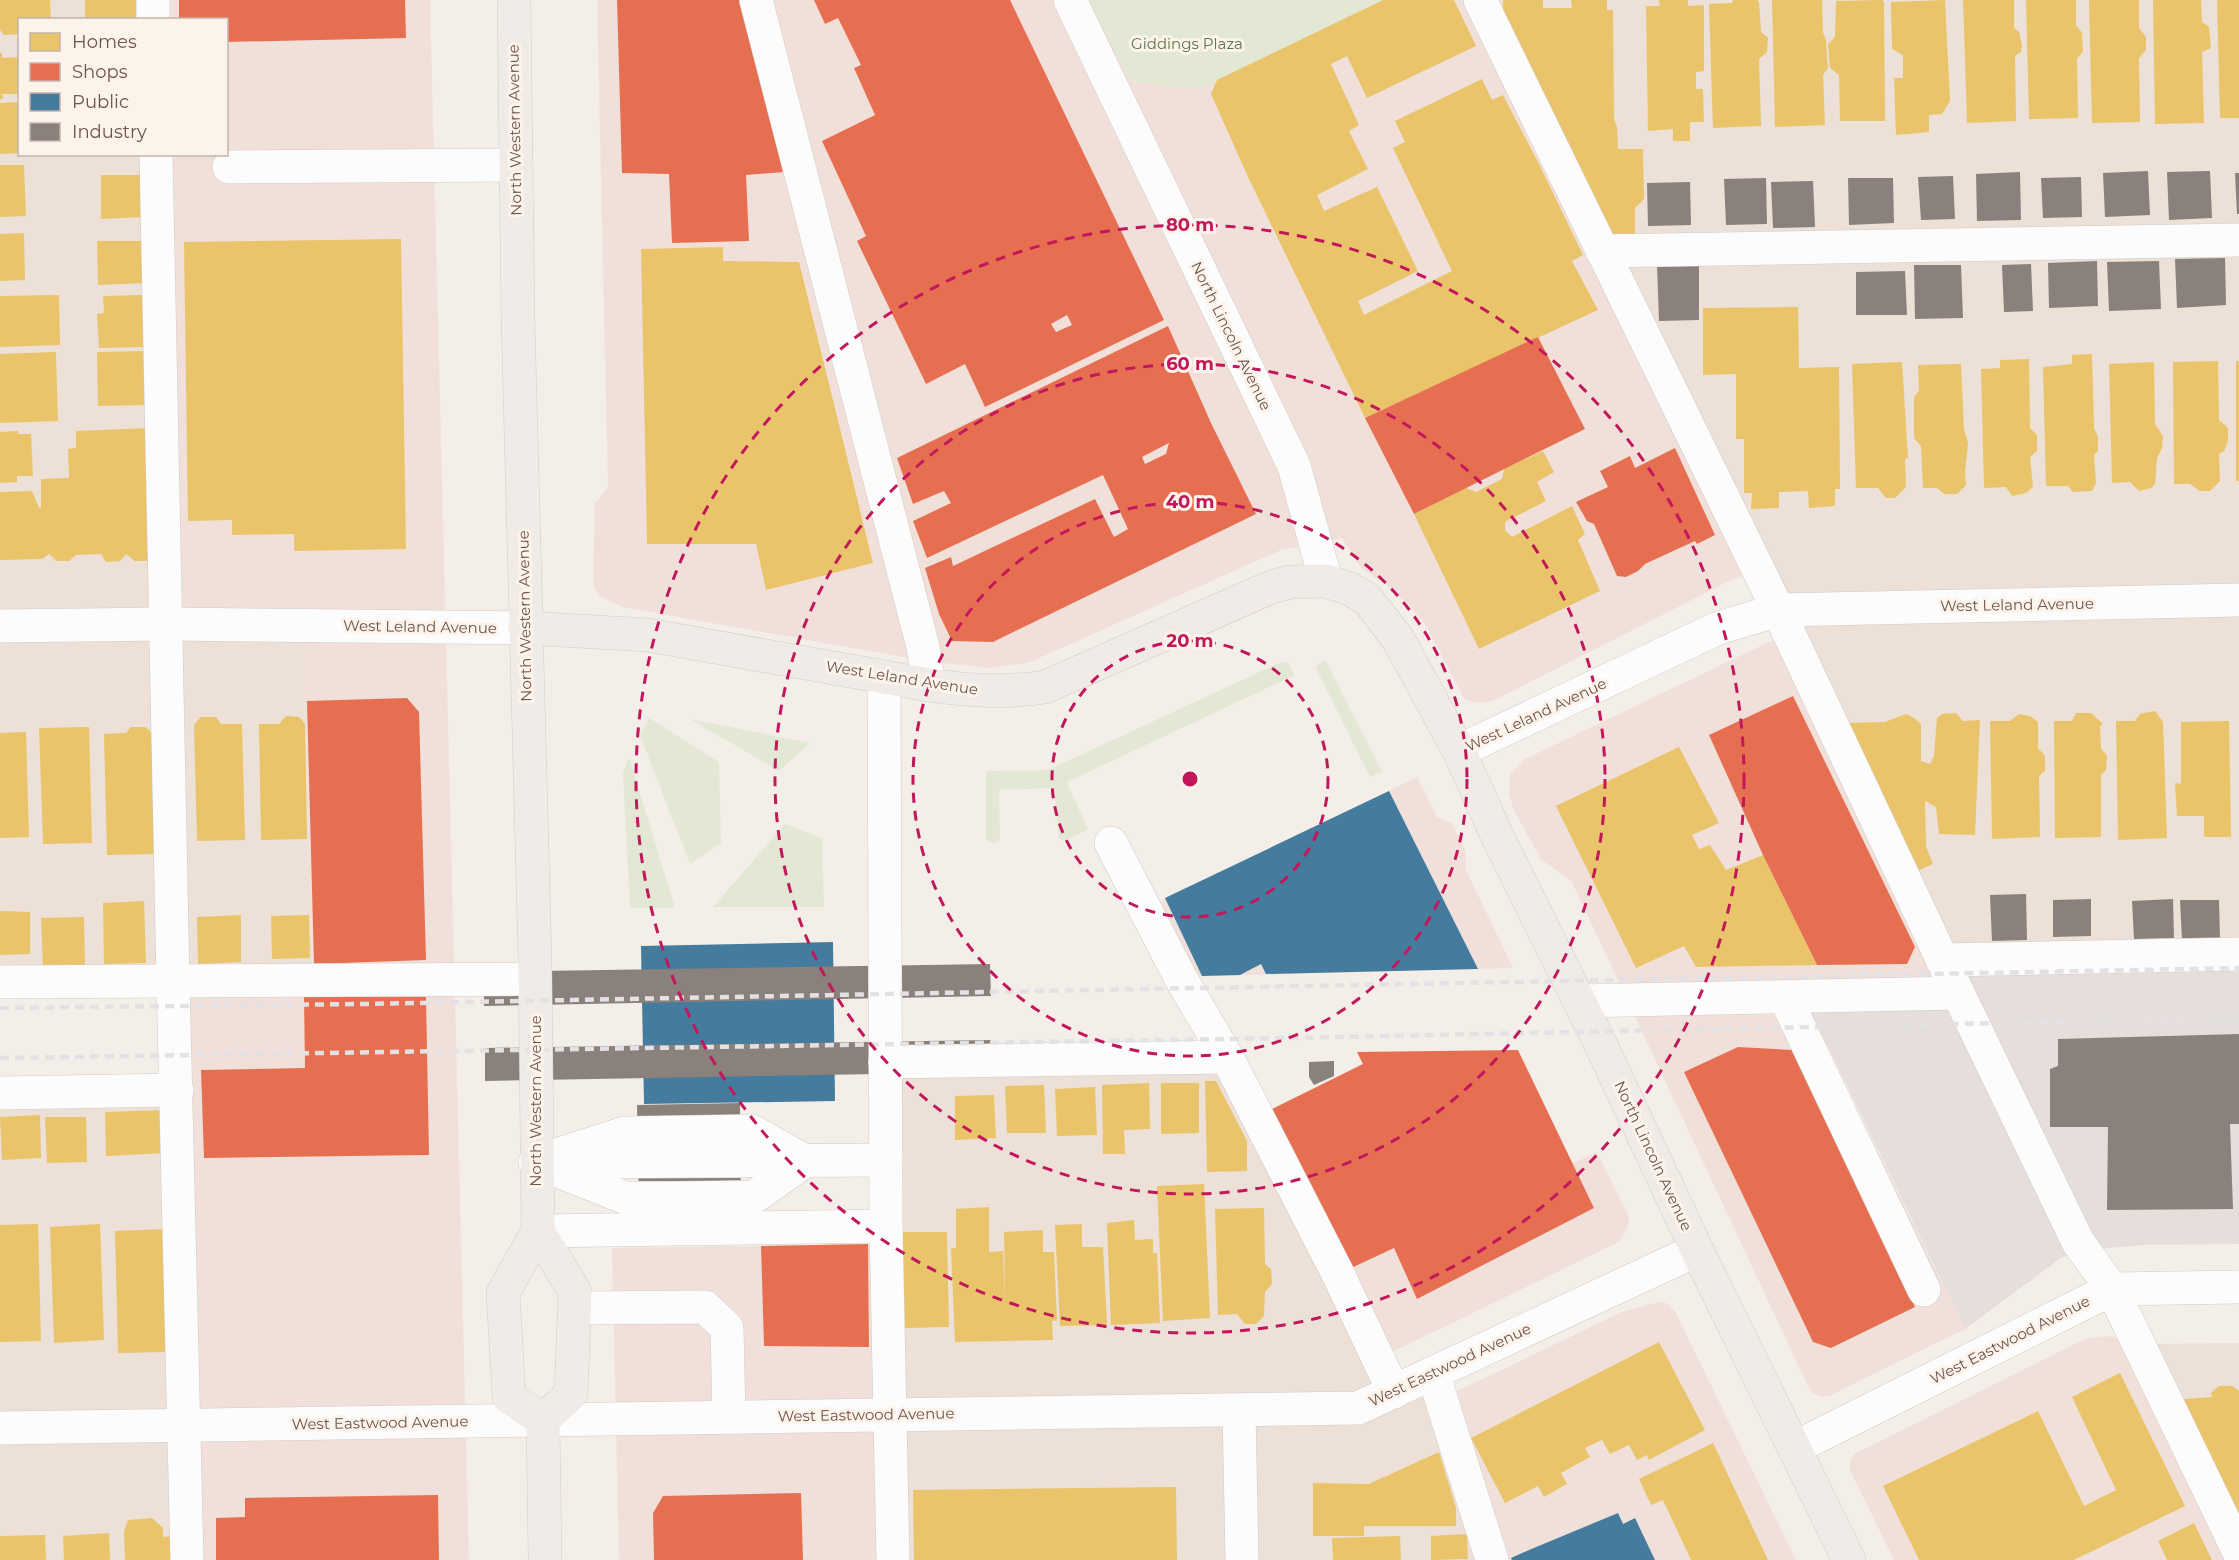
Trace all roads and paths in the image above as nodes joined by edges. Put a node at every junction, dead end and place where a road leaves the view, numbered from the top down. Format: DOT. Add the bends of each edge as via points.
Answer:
graph roads {
  1 [pos="153,0"];
  2 [pos="514,0"];
  3 [pos="756,0"];
  4 [pos="1070,0"];
  5 [pos="1480,0"];
  6 [pos="153,18"];
  7 [pos="156,156"];
  8 [pos="516,165"];
  9 [pos="229,167"];
  10 [pos="2239,240"];
  11 [pos="1602,251"];
  12 [pos="1326,581"];
  13 [pos="2239,600"];
  14 [pos="1778,610"];
  15 [pos="166,624"];
  16 [pos="0,626"];
  17 [pos="525,628"];
  18 [pos="884,677"];
  19 [pos="929,685"];
  20 [pos="1459,751"];
  21 [pos="1111,843"];
  22 [pos="2239,954"];
  23 [pos="1942,960"];
  24 [pos="535,979"];
  25 [pos="172,981"];
  26 [pos="0,982"];
  27 [pos="1958,993"];
  28 [pos="1785,997"];
  29 [pos="1579,1001"];
  30 [pos="1227,1057"];
  31 [pos="885,1062"];
  32 [pos="177,1090"];
  33 [pos="0,1093"];
  34 [pos="886,1160"];
  35 [pos="805,1161"];
  36 [pos="535,1162"];
  37 [pos="886,1226"];
  38 [pos="538,1231"];
  39 [pos="1697,1250"];
  40 [pos="2239,1287"];
  41 [pos="2112,1289"];
  42 [pos="1924,1290"];
  43 [pos="574,1308"];
  44 [pos="1433,1373"];
  45 [pos="1394,1392"];
  46 [pos="1239,1410"];
  47 [pos="890,1415"];
  48 [pos="729,1417"];
  49 [pos="543,1420"];
  50 [pos="185,1426"];
  51 [pos="0,1428"];
  52 [pos="1794,1448"];
  53 [pos="2239,1552"];
  54 [pos="187,1560"];
  55 [pos="545,1560"];
  56 [pos="893,1560"];
  57 [pos="1242,1560"];
  58 [pos="1492,1560"];
  59 [pos="1849,1560"];
  1 -- 6 [label="street"];
  2 -- 8 [label="main road, North Western Avenue"];
  3 -- 19 [label="street" via="923,647"];
  4 -- 12 [label="street, North Lincoln Avenue" via="1294,466"];
  5 -- 11 [label="street"];
  7 -- 15 [label="street"];
  8 -- 9 [label="street"];
  8 -- 17 [label="main road, North Western Avenue"];
  10 -- 11 [label="street"];
  11 -- 14 [label="street"];
  12 -- 19 [label="main road, West Leland Avenue" via="1290,582 1271,588 1046,687 1014,692"];
  12 -- 20 [label="main road, West Leland Avenue" via="1359,594 1378,612 1398,639"];
  13 -- 14 [label="street, West Leland Avenue"];
  14 -- 20 [label="street, West Leland Avenue" via="1718,628"];
  14 -- 23 [label="street"];
  15 -- 16 [label="street, West Leland Avenue"];
  15 -- 17 [label="street, West Leland Avenue"];
  15 -- 25 [label="street"];
  17 -- 18 [label="main road, West Leland Avenue" via="648,635"];
  17 -- 24 [label="main road, North Western Avenue"];
  18 -- 19 [label="main road, West Leland Avenue"];
  18 -- 31 [label="street"];
  20 -- 29 [label="main road, North Lincoln Avenue"];
  21 -- 30 [label="street" via="1180,977"];
  22 -- 23 [label="street"];
  23 -- 27 [label="street"];
  24 -- 25 [label="street"];
  24 -- 36 [label="main road, North Western Avenue"];
  25 -- 26 [label="street"];
  25 -- 32 [label="street"];
  27 -- 28 [label="street"];
  27 -- 41 [label="street" via="2078,1242"];
  28 -- 29 [label="street"];
  28 -- 42 [label="street"];
  29 -- 39 [label="main road, North Lincoln Avenue"];
  30 -- 31 [label="street"];
  30 -- 45 [label="street"];
  31 -- 34 [label="street"];
  32 -- 33 [label="street"];
  32 -- 50 [label="street"];
  34 -- 35 [label="street"];
  34 -- 37 [label="street"];
  35 -- 36 [label="street" via="752,1131 625,1134"];
  35 -- 36 [label="street" via="754,1197 678,1198 626,1198"];
  36 -- 38 [label="main road, North Western Avenue"];
  37 -- 38 [label="street"];
  37 -- 47 [label="street"];
  38 -- 43 [label="main road, North Western Avenue" via="575,1292"];
  38 -- 49 [label="main road" via="502,1293 509,1397"];
  39 -- 44 [label="street, West Eastwood Avenue"];
  39 -- 52 [label="main road, North Lincoln Avenue"];
  40 -- 41 [label="street, West Eastwood Avenue"];
  41 -- 52 [label="street, West Eastwood Avenue"];
  41 -- 53 [label="street"];
  43 -- 48 [label="street" via="705,1307 727,1328"];
  43 -- 49 [label="main road, North Western Avenue" via="571,1394"];
  44 -- 45 [label="street, West Eastwood Avenue"];
  44 -- 58 [label="street"];
  45 -- 46 [label="street, West Eastwood Avenue" via="1358,1408"];
  46 -- 47 [label="street, West Eastwood Avenue"];
  46 -- 57 [label="street"];
  47 -- 48 [label="street, West Eastwood Avenue"];
  47 -- 56 [label="street"];
  48 -- 49 [label="street, West Eastwood Avenue"];
  49 -- 50 [label="street, West Eastwood Avenue"];
  49 -- 55 [label="main road"];
  50 -- 51 [label="street, West Eastwood Avenue"];
  50 -- 54 [label="street"];
  52 -- 59 [label="main road, North Lincoln Avenue"];
}
